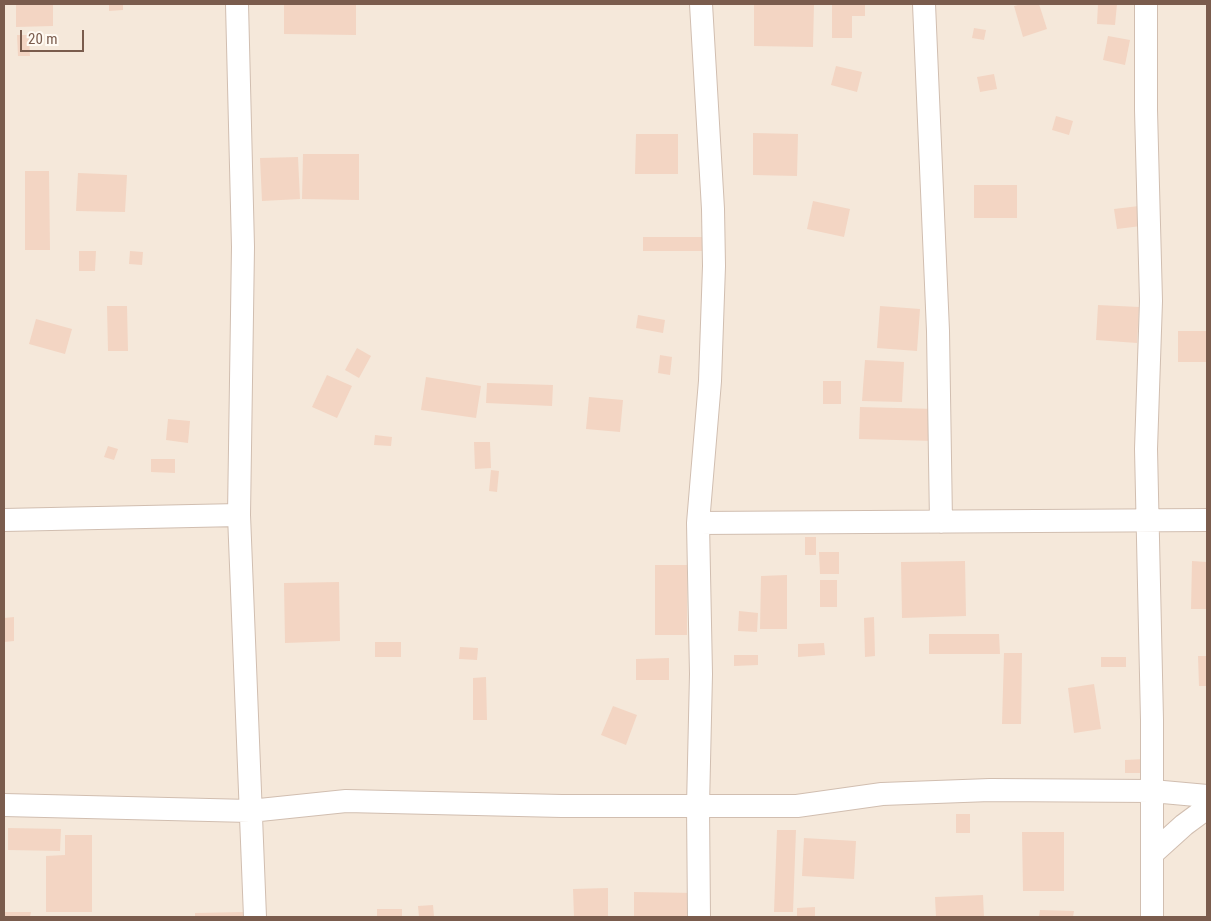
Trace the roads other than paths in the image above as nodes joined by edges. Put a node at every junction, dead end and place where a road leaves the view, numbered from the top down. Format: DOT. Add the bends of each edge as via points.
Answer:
graph roads {
  1 [pos="237,4"];
  2 [pos="701,4"];
  3 [pos="924,4"];
  4 [pos="1146,4"];
  5 [pos="239,515"];
  6 [pos="4,520"];
  7 [pos="1207,520"];
  8 [pos="941,522"];
  9 [pos="1147,522"];
  10 [pos="698,523"];
  11 [pos="1152,791"];
  12 [pos="1207,796"];
  13 [pos="4,805"];
  14 [pos="698,806"];
  15 [pos="1207,808"];
  16 [pos="250,811"];
  17 [pos="1153,853"];
  18 [pos="255,917"];
  19 [pos="699,917"];
  20 [pos="1152,917"];
  1 -- 5 [label="street" via="243,247"];
  2 -- 10 [label="street" via="714,266 710,381"];
  3 -- 8 [label="street" via="938,332"];
  4 -- 9 [label="street" via="1151,301"];
  5 -- 6 [label="street"];
  5 -- 16 [label="street"];
  7 -- 9 [label="street"];
  8 -- 9 [label="street"];
  8 -- 10 [label="street"];
  9 -- 11 [label="street"];
  10 -- 14 [label="street" via="701,674"];
  11 -- 12 [label="street"];
  11 -- 14 [label="street" via="990,790 882,794 797,806"];
  11 -- 17 [label="street"];
  13 -- 16 [label="street"];
  14 -- 16 [label="street" via="346,802"];
  14 -- 19 [label="street"];
  15 -- 17 [label="street"];
  16 -- 18 [label="street"];
  17 -- 20 [label="street"];
}
